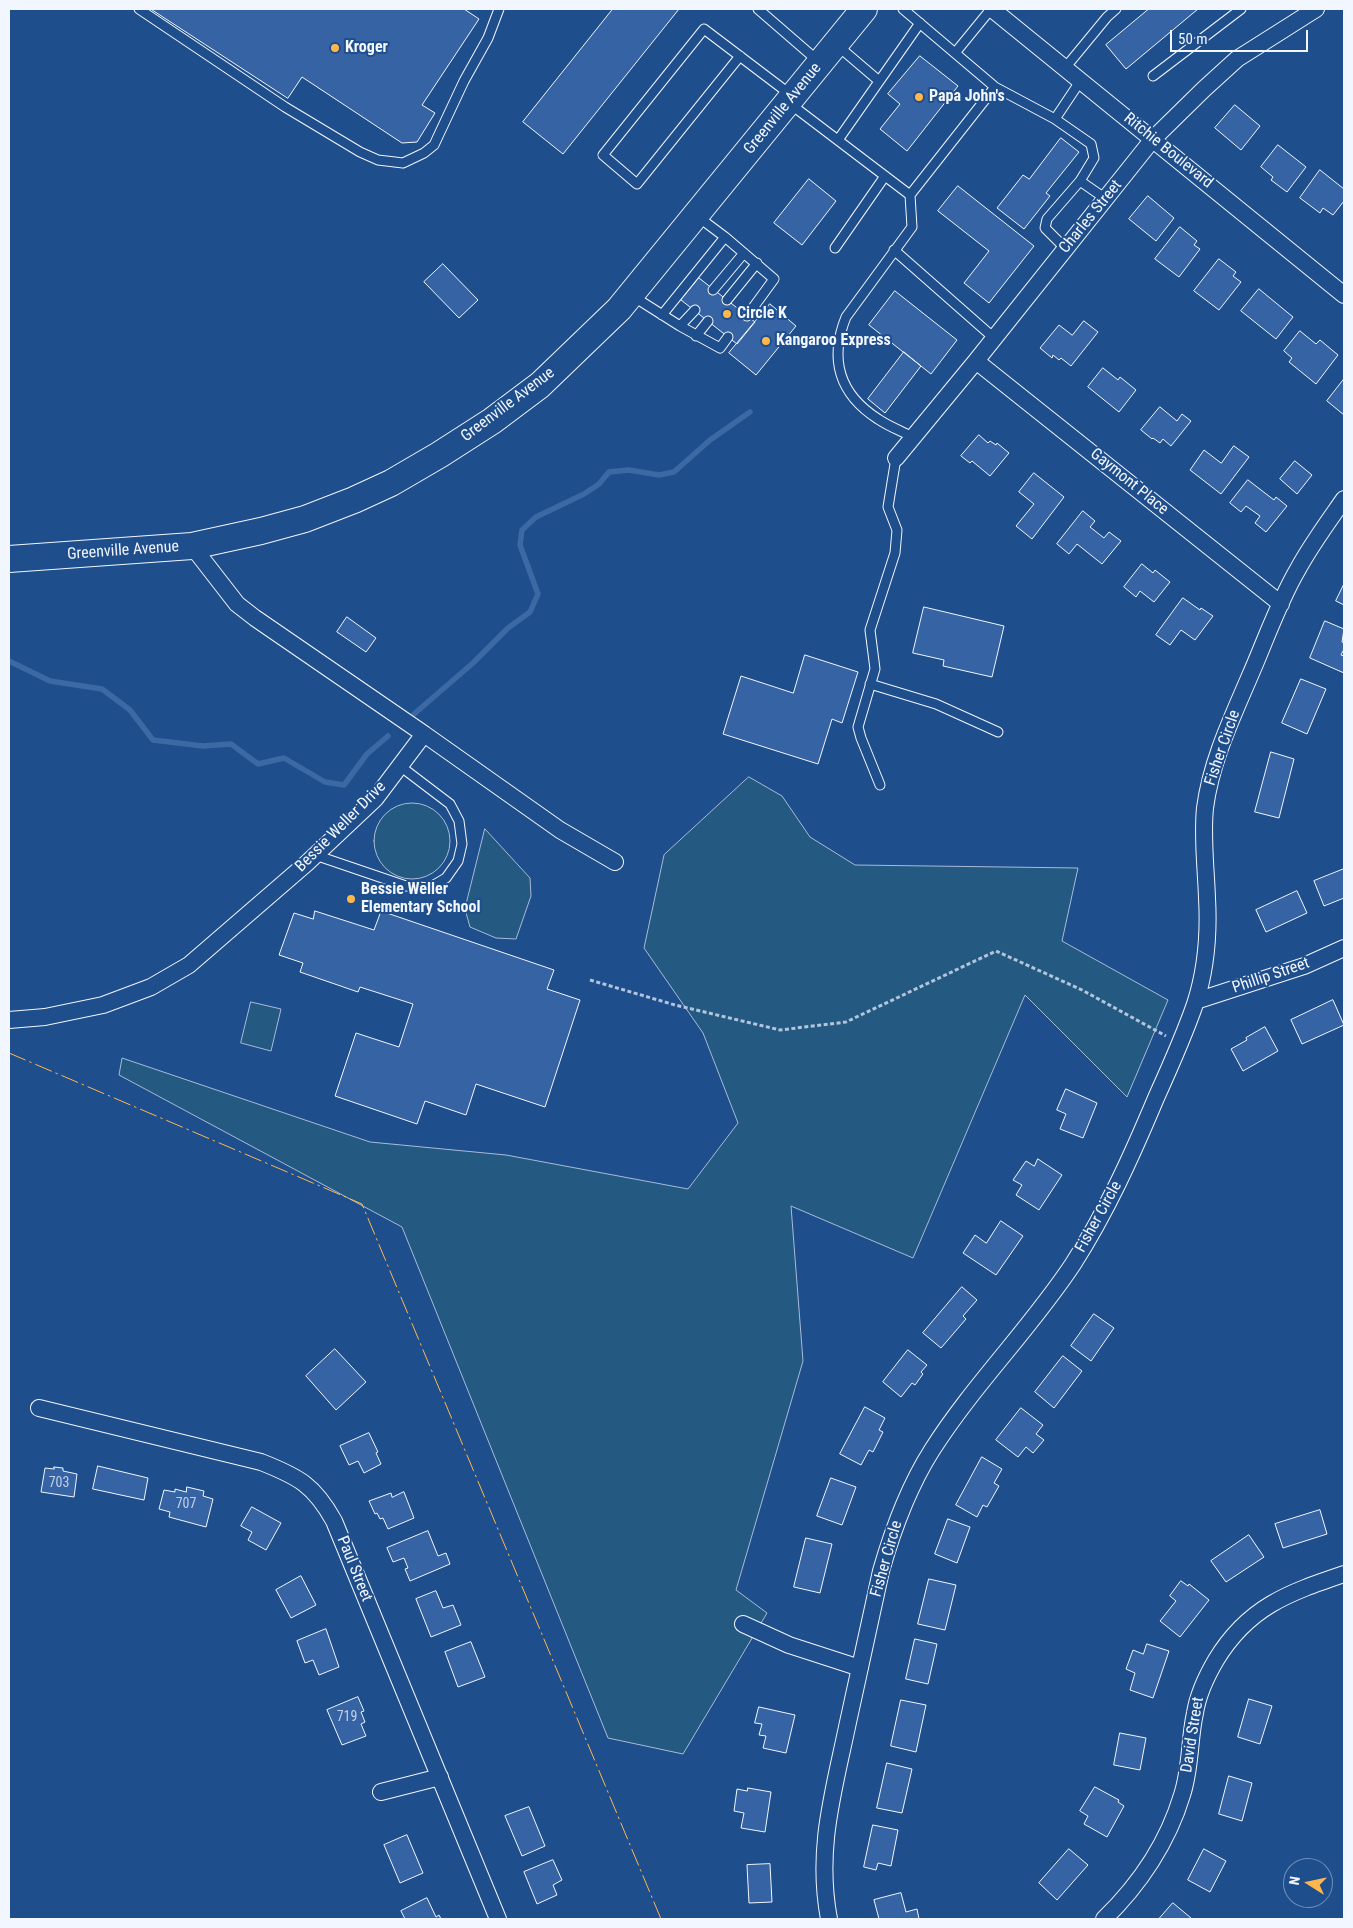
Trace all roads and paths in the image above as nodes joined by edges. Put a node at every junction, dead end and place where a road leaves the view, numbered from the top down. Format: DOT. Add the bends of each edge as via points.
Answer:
graph roads {
  1 [pos="139,9"];
  2 [pos="499,9"];
  3 [pos="758,9"];
  4 [pos="864,9"];
  5 [pos="903,9"];
  6 [pos="991,9"];
  7 [pos="1116,9"];
  8 [pos="1241,9"];
  9 [pos="1316,9"];
  10 [pos="920,23"];
  11 [pos="955,53"];
  12 [pos="828,54"];
  13 [pos="740,56"];
  14 [pos="1065,68"];
  15 [pos="1153,76"];
  16 [pos="1081,80"];
  17 [pos="879,81"];
  18 [pos="995,87"];
  19 [pos="791,99"];
  20 [pos="1055,119"];
  21 [pos="1153,139"];
  22 [pos="838,140"];
  23 [pos="885,176"];
  24 [pos="1080,181"];
  25 [pos="910,195"];
  26 [pos="1106,199"];
  27 [pos="697,216"];
  28 [pos="725,237"];
  29 [pos="835,248"];
  30 [pos="1066,249"];
  31 [pos="894,250"];
  32 [pos="744,253"];
  33 [pos="757,263"];
  34 [pos="713,290"];
  35 [pos="631,295"];
  36 [pos="1344,295"];
  37 [pos="727,300"];
  38 [pos="695,310"];
  39 [pos="662,315"];
  40 [pos="747,316"];
  41 [pos="708,321"];
  42 [pos="680,326"];
  43 [pos="696,336"];
  44 [pos="728,337"];
  45 [pos="994,338"];
  46 [pos="976,360"];
  47 [pos="913,437"];
  48 [pos="896,458"];
  49 [pos="1344,499"];
  50 [pos="192,546"];
  51 [pos="9,559"];
  52 [pos="1281,604"];
  53 [pos="870,684"];
  54 [pos="998,732"];
  55 [pos="424,734"];
  56 [pos="400,766"];
  57 [pos="880,785"];
  58 [pos="315,856"];
  59 [pos="615,862"];
  60 [pos="1344,948"];
  61 [pos="590,980"];
  62 [pos="1196,1002"];
  63 [pos="9,1020"];
  64 [pos="1180,1043"];
  65 [pos="39,1408"];
  66 [pos="1344,1574"];
  67 [pos="743,1624"];
  68 [pos="860,1668"];
  69 [pos="440,1777"];
  70 [pos="381,1792"];
  71 [pos="498,1919"];
  72 [pos="829,1919"];
  73 [pos="1104,1919"];
  1 -- 2 [label="lane" via="285,107 360,152 378,160 403,163 434,145 488,38"];
  3 -- 12 [label="lane"];
  4 -- 12 [label="main road, Greenville Avenue"];
  5 -- 10 [label="lane"];
  6 -- 11 [label="lane"];
  6 -- 14 [label="street, Ritchie Boulevard"];
  7 -- 14 [label="lane"];
  8 -- 15 [label="lane"];
  9 -- 21 [label="street, Charles Street" via="1237,59"];
  10 -- 11 [label="lane"];
  10 -- 17 [label="lane"];
  11 -- 18 [label="lane"];
  12 -- 17 [label="lane"];
  12 -- 19 [label="main road, Greenville Avenue"];
  13 -- 13 [label="lane" via="704,29 602,155 637,184"];
  13 -- 19 [label="lane"];
  14 -- 16 [label="street, Ritchie Boulevard"];
  16 -- 20 [label="lane"];
  16 -- 21 [label="street, Ritchie Boulevard"];
  17 -- 22 [label="lane"];
  18 -- 20 [label="lane"];
  18 -- 25 [label="lane"];
  19 -- 22 [label="lane"];
  19 -- 27 [label="main road, Greenville Avenue"];
  20 -- 24 [label="lane" via="1091,144 1094,158"];
  21 -- 26 [label="street, Charles Street"];
  21 -- 36 [label="street, Ritchie Boulevard"];
  22 -- 23 [label="lane"];
  23 -- 25 [label="lane"];
  23 -- 29 [label="lane"];
  24 -- 26 [label="lane"];
  24 -- 30 [label="lane" via="1047,219 1045,228"];
  25 -- 31 [label="lane" via="912,227"];
  26 -- 30 [label="street, Charles Street"];
  27 -- 28 [label="lane"];
  27 -- 35 [label="main road, Greenville Avenue"];
  28 -- 32 [label="lane"];
  28 -- 39 [label="lane"];
  30 -- 45 [label="street, Charles Street"];
  31 -- 45 [label="lane"];
  31 -- 47 [label="lane" via="846,317 837,343 837,364 848,388 869,412 878,420"];
  32 -- 33 [label="lane"];
  32 -- 34 [label="lane"];
  33 -- 37 [label="lane"];
  33 -- 40 [label="lane" via="774,279"];
  35 -- 39 [label="lane"];
  35 -- 50 [label="main road, Greenville Avenue" via="540,385 492,421 391,483 305,519"];
  38 -- 42 [label="lane"];
  39 -- 42 [label="lane"];
  41 -- 43 [label="lane"];
  42 -- 43 [label="lane"];
  43 -- 44 [label="lane" via="720,348"];
  45 -- 46 [label="street, Charles Street"];
  46 -- 47 [label="street, Charles Street"];
  46 -- 52 [label="street, Gaymont Place"];
  47 -- 48 [label="street, Charles Street"];
  48 -- 53 [label="lane" via="888,506 897,530 896,545 870,630 875,669"];
  49 -- 52 [label="street, Fisher Circle" via="1296,571"];
  50 -- 51 [label="main road, Greenville Avenue"];
  50 -- 55 [label="street" via="237,604"];
  52 -- 62 [label="street, Fisher Circle" via="1221,746 1209,784 1204,835 1208,900 1206,956"];
  53 -- 54 [label="lane" via="936,704"];
  53 -- 57 [label="lane" via="858,727"];
  55 -- 56 [label="street, Bessie Weller Drive"];
  55 -- 59 [label="street" via="560,830"];
  56 -- 58 [label="street, Bessie Weller Drive" via="375,799"];
  56 -- 58 [label="lane" via="450,804 459,822 462,844 458,861 446,878 428,888 406,886"];
  58 -- 63 [label="street, Bessie Weller Drive" via="195,960 157,983 89,1009"];
  60 -- 62 [label="street, Phillip Street" via="1304,966"];
  61 -- 64 [label="path" via="675,1005 780,1030 846,1022 996,951 1082,990"];
  62 -- 64 [label="street, Fisher Circle"];
  64 -- 68 [label="street, Fisher Circle" via="1129,1162 1078,1256 957,1414 921,1470 900,1514 884,1561"];
  65 -- 69 [label="street, Paul Street" via="261,1462 283,1470 315,1491 334,1521"];
  66 -- 73 [label="street, David Street" via="1306,1587 1261,1609 1233,1634 1222,1649 1199,1695 1188,1772 1176,1813 1154,1857"];
  67 -- 68 [label="street" via="789,1645"];
  68 -- 72 [label="street, Fisher Circle" via="824,1848 824,1888"];
  69 -- 70 [label="street"];
  69 -- 71 [label="street, Paul Street"];
}
